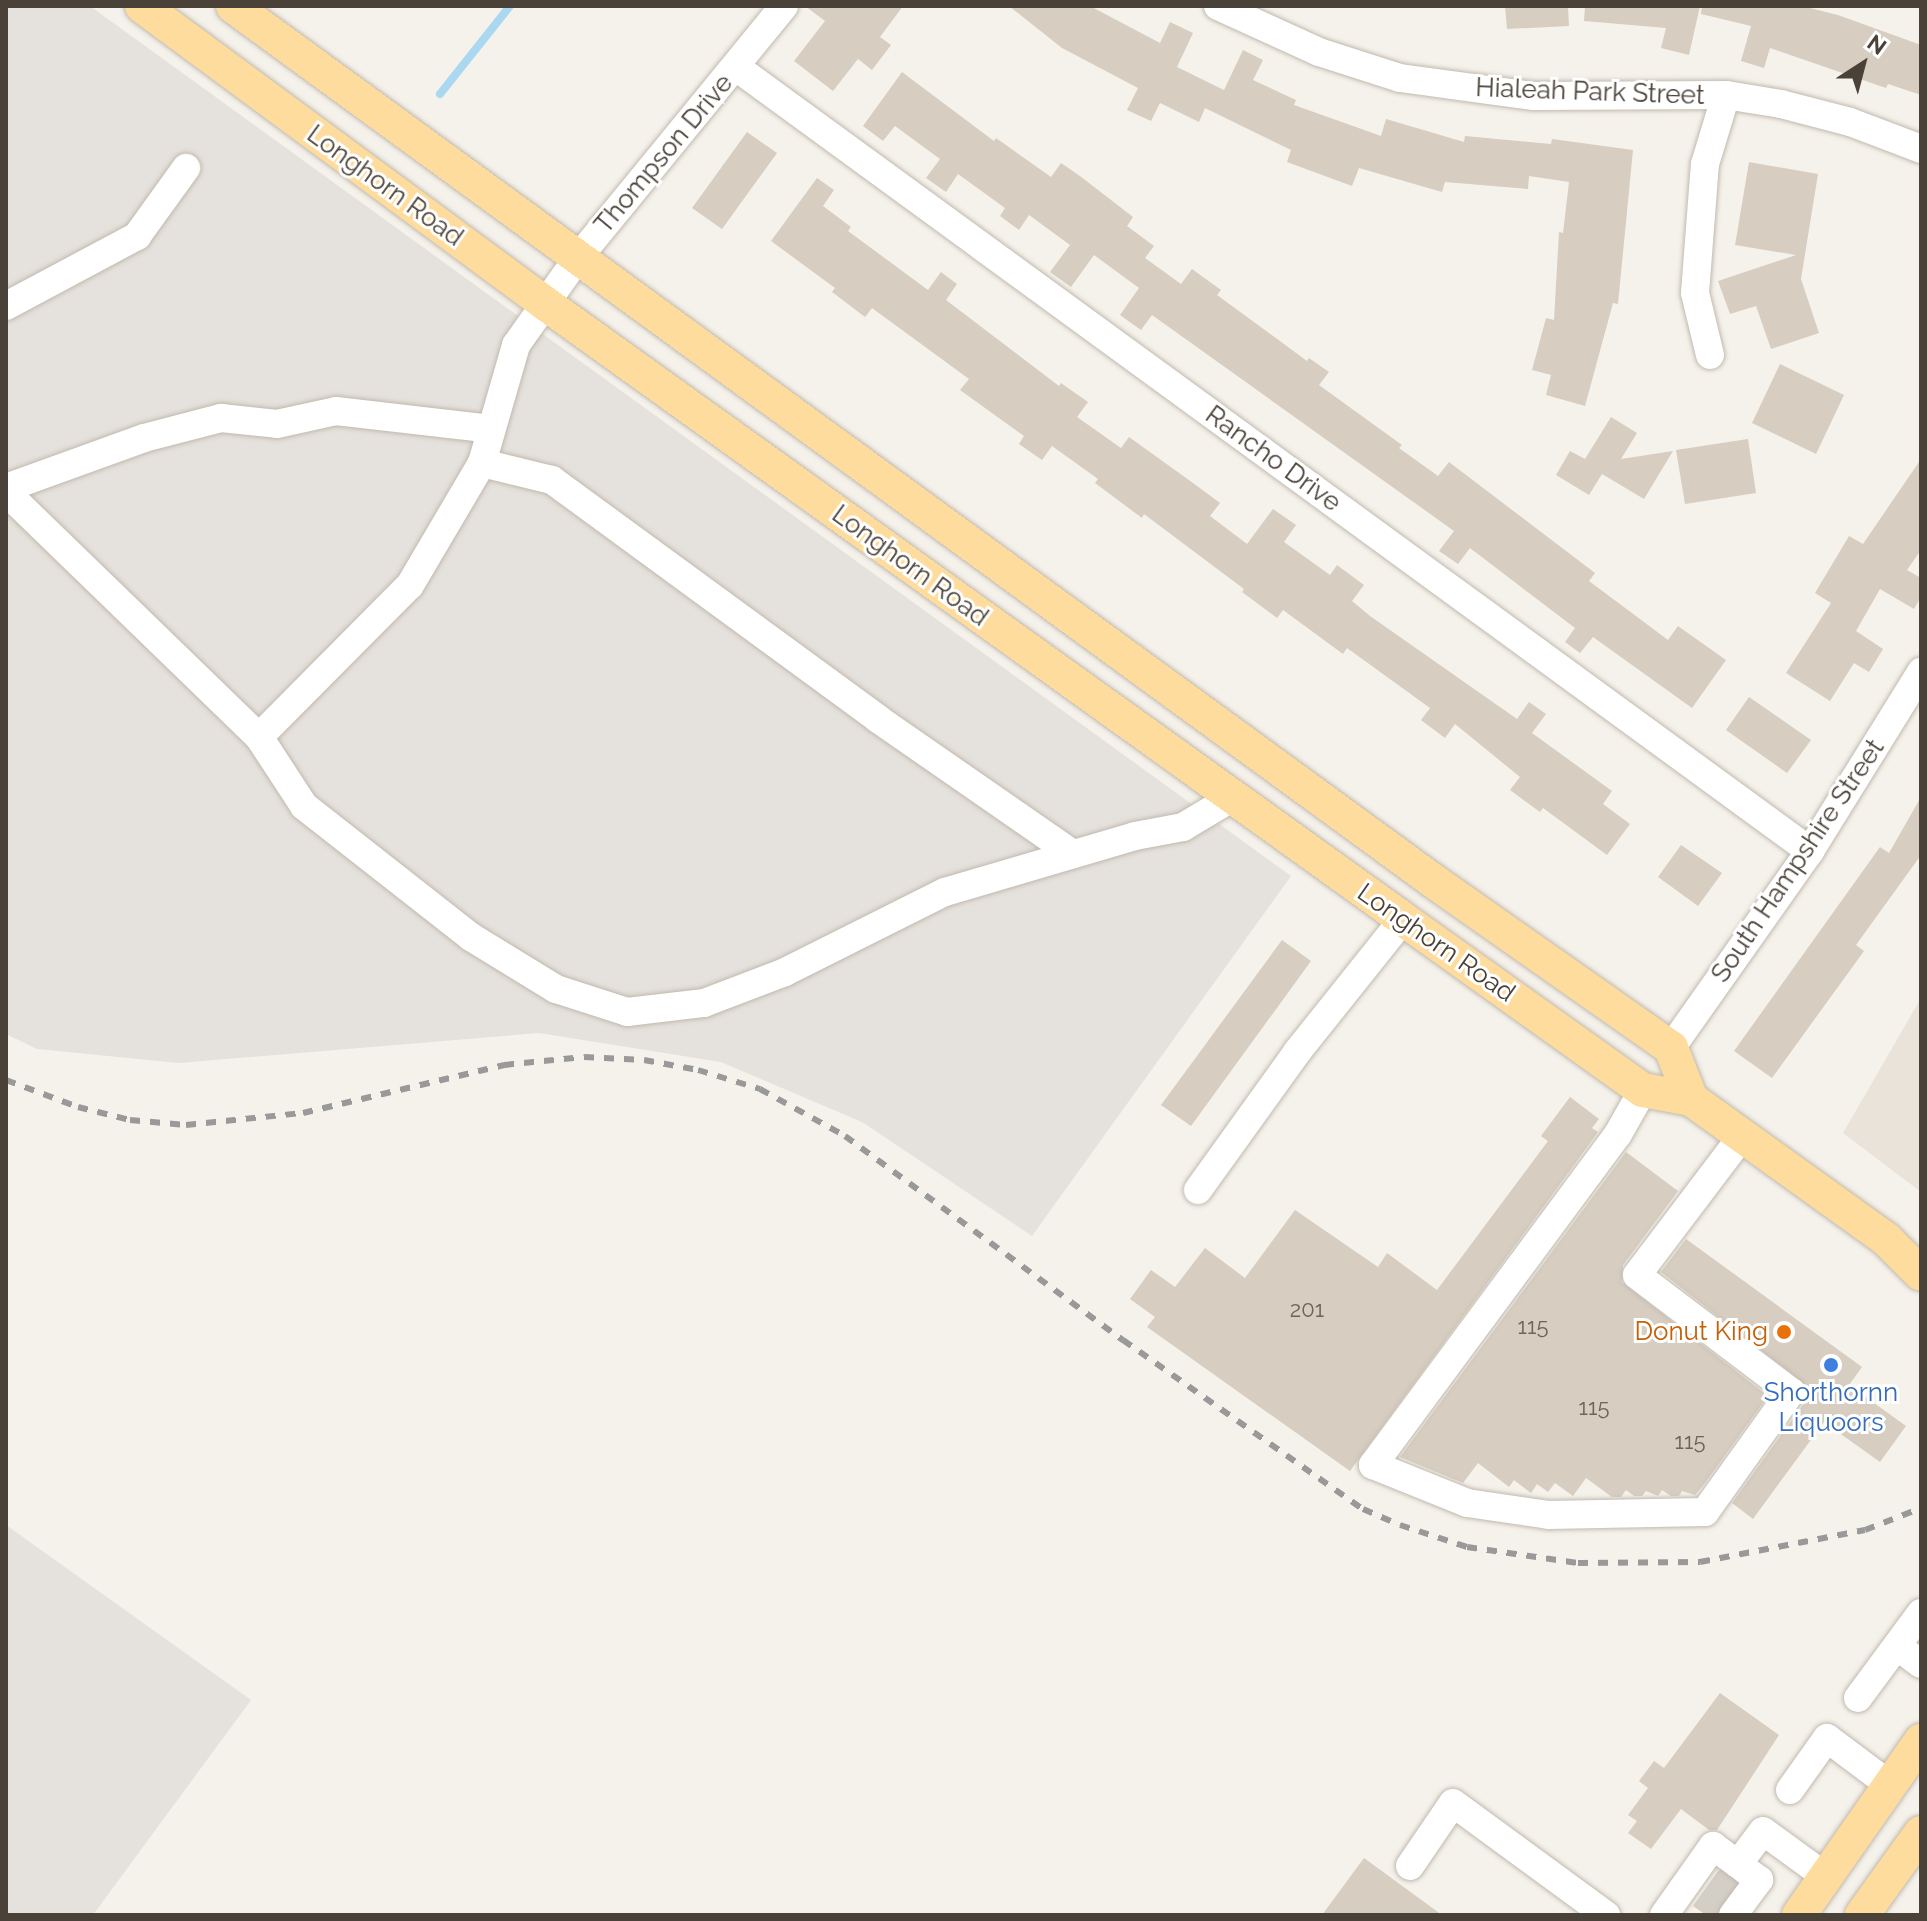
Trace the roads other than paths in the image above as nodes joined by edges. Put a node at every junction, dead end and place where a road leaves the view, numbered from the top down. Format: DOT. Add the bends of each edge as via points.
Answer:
graph roads {
  1 [pos="142,6"];
  2 [pos="233,6"];
  3 [pos="784,6"];
  4 [pos="1218,6"];
  5 [pos="736,67"];
  6 [pos="1726,95"];
  7 [pos="1921,149"];
  8 [pos="186,168"];
  9 [pos="577,259"];
  10 [pos="546,304"];
  11 [pos="6,306"];
  12 [pos="1710,355"];
  13 [pos="491,429"];
  14 [pos="482,463"];
  15 [pos="6,490"];
  16 [pos="1921,672"];
  17 [pos="259,737"];
  18 [pos="1233,797"];
  19 [pos="1810,851"];
  20 [pos="1073,854"];
  21 [pos="1432,880"];
  22 [pos="1403,919"];
  23 [pos="1671,1048"];
  24 [pos="1643,1090"];
  25 [pos="1691,1099"];
  26 [pos="1742,1136"];
  27 [pos="1198,1190"];
  28 [pos="1886,1239"];
  29 [pos="1921,1253"];
  30 [pos="1921,1274"];
  31 [pos="1921,1613"];
  32 [pos="1897,1646"];
  33 [pos="1921,1664"];
  34 [pos="1858,1698"];
  35 [pos="1921,1741"];
  36 [pos="1891,1786"];
  37 [pos="1790,1790"];
  38 [pos="1921,1833"];
  39 [pos="1410,1866"];
  40 [pos="1826,1877"];
  41 [pos="1718,1893"];
  42 [pos="1606,1915"];
  43 [pos="1664,1915"];
  44 [pos="1799,1915"];
  45 [pos="1862,1915"];
  1 -- 10 [label="main road, Longhorn Road"];
  2 -- 9 [label="main road, Longhorn Road"];
  3 -- 5 [label="street, Thompson Drive"];
  4 -- 6 [label="street, Hialeah Park Street" via="1319,52 1400,78 1534,96"];
  5 -- 9 [label="street, Thompson Drive"];
  5 -- 19 [label="street, Rancho Drive"];
  6 -- 7 [label="street, Hialeah Park Street" via="1850,122"];
  6 -- 12 [label="street" via="1705,164 1695,293"];
  8 -- 11 [label="street" via="137,236"];
  9 -- 10 [label="street, Thompson Drive"];
  9 -- 21 [label="main road, Longhorn Road"];
  10 -- 13 [label="street, Thompson Drive" via="516,345"];
  10 -- 18 [label="main road, Longhorn Road"];
  13 -- 14 [label="street, Thompson Drive"];
  13 -- 15 [label="street" via="336,411 277,424 221,418 144,438"];
  14 -- 17 [label="street, Thompson Drive" via="410,585"];
  14 -- 20 [label="street" via="552,480 878,719"];
  15 -- 17 [label="street"];
  16 -- 19 [label="street, South Hampshire Street"];
  17 -- 20 [label="street" via="304,806 471,937 556,989 627,1012 704,1003 785,972 945,892"];
  18 -- 20 [label="street" via="1183,827"];
  18 -- 22 [label="main road, Longhorn Road"];
  19 -- 23 [label="street, South Hampshire Street"];
  21 -- 22 [label="main road"];
  21 -- 23 [label="main road, Longhorn Road"];
  22 -- 24 [label="main road, Longhorn Road"];
  22 -- 27 [label="street" via="1297,1052"];
  23 -- 25 [label="main road"];
  24 -- 25 [label="main road, Longhorn Road"];
  24 -- 26 [label="street" via="1618,1134 1373,1465 1467,1503 1549,1515 1705,1512 1791,1392 1637,1275"];
  25 -- 26 [label="main road, Longhorn Road"];
  26 -- 28 [label="main road, Longhorn Road"];
  28 -- 29 [label="main road, Longhorn Road"];
  28 -- 30 [label="main road, Longhorn Road"];
  31 -- 32 [label="street"];
  32 -- 33 [label="street"];
  32 -- 34 [label="street"];
  35 -- 36 [label="main road"];
  36 -- 37 [label="street" via="1827,1738"];
  36 -- 40 [label="main road"];
  38 -- 45 [label="main road"];
  39 -- 42 [label="street" via="1453,1803"];
  40 -- 41 [label="street" via="1763,1831"];
  40 -- 44 [label="main road"];
  41 -- 43 [label="street"];
}
